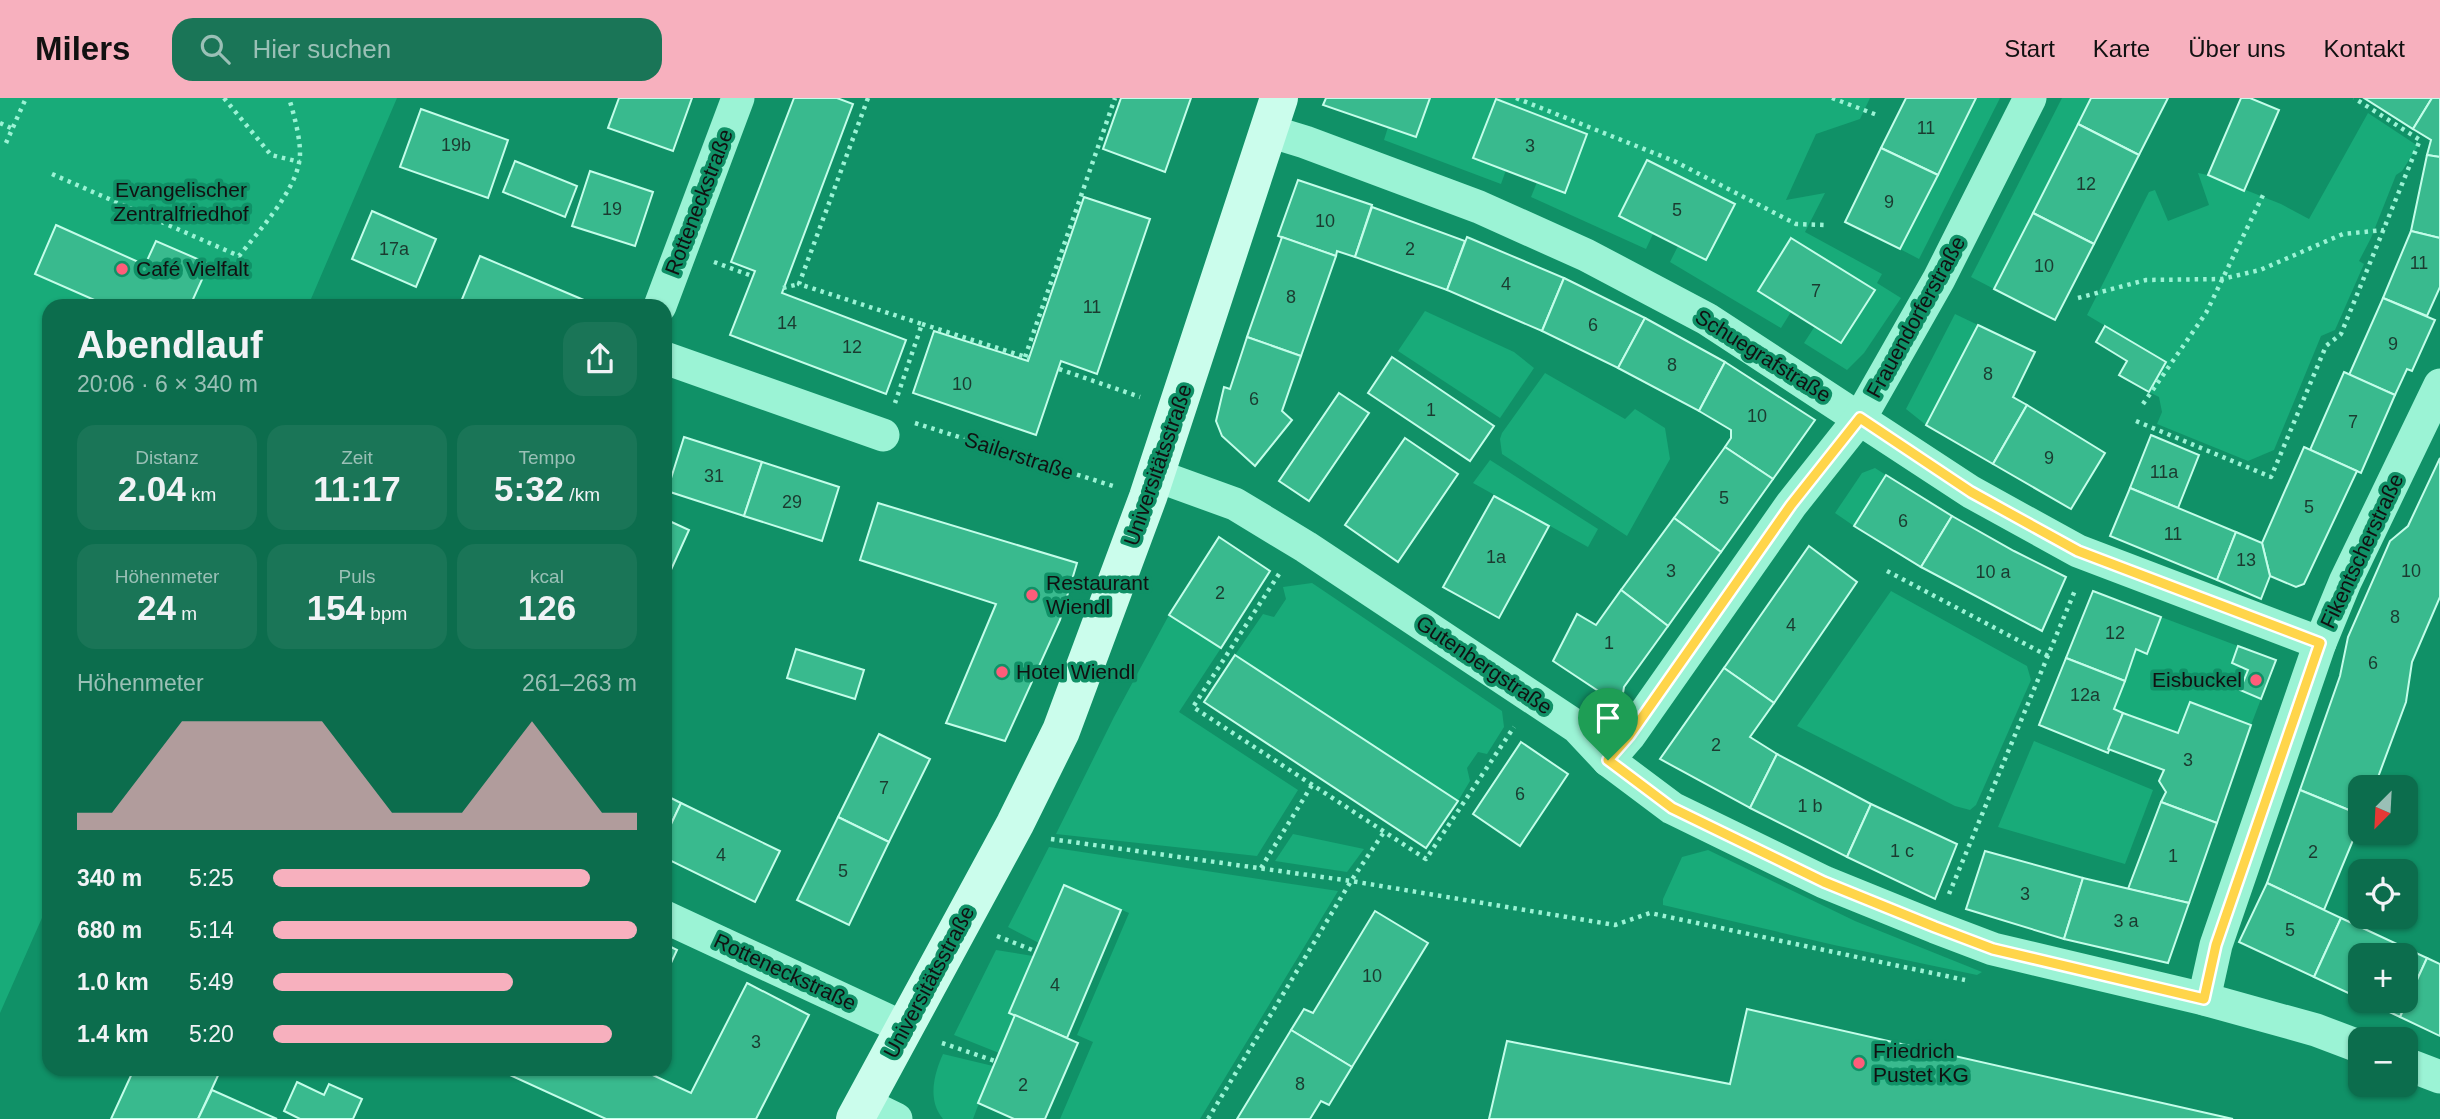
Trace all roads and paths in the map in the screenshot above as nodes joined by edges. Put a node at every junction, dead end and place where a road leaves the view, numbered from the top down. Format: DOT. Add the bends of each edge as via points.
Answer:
graph roads {
  1 [pos="26,98"];
  2 [pos="224,98"];
  3 [pos="289,98"];
  4 [pos="738,98"];
  5 [pos="868,98"];
  6 [pos="1115,98"];
  7 [pos="1516,98"];
  8 [pos="1832,98"];
  9 [pos="2030,98"];
  10 [pos="2354,98"];
  11 [pos="1274,114"];
  12 [pos="1877,115"];
  13 [pos="0,123"];
  14 [pos="13,129"];
  15 [pos="6,144"];
  16 [pos="300,162"];
  17 [pos="52,174"];
  18 [pos="2265,191"];
  19 [pos="1825,225"];
  20 [pos="2384,230"];
  21 [pos="2222,279"];
  22 [pos="799,284"];
  23 [pos="783,288"];
  24 [pos="2078,298"];
  25 [pos="663,299"];
  26 [pos="922,324"];
  27 [pos="672,360"];
  28 [pos="1059,369"];
  29 [pos="2440,385"];
  30 [pos="2143,404"];
  31 [pos="1177,410"];
  32 [pos="1860,418"];
  33 [pos="2136,421"];
  34 [pos="887,425"];
  35 [pos="1152,486"];
  36 [pos="2090,555"];
  37 [pos="1887,571"];
  38 [pos="1280,573"];
  39 [pos="2320,643"];
  40 [pos="2048,656"];
  41 [pos="1519,719"];
  42 [pos="1608,760"];
  43 [pos="1312,785"];
  44 [pos="1014,824"];
  45 [pos="1384,832"];
  46 [pos="1261,868"];
  47 [pos="1351,881"];
  48 [pos="672,920"];
  49 [pos="1935,927"];
  50 [pos="996,936"];
  51 [pos="1035,951"];
  52 [pos="1969,981"];
  53 [pos="2204,999"];
  54 [pos="904,1028"];
  55 [pos="2348,1042"];
  56 [pos="942,1043"];
  57 [pos="996,1061"];
  58 [pos="2418,1069"];
  59 [pos="2440,1077"];
  60 [pos="872,1114"];
  61 [pos="1208,1119"];
  1 -- 14 [label="path"];
  2 -- 16 [label="path" via="271,155"];
  3 -- 16 [label="path"];
  4 -- 25 [label="street, Rotteneckstraße"];
  5 -- 22 [label="path"];
  6 -- 26 [label="path" via="1027,358"];
  7 -- 19 [label="path" via="1674,160 1796,224"];
  8 -- 12 [label="path"];
  9 -- 32 [label="street, Frauendorferstraße" via="1939,279"];
  10 -- 20 [label="path" via="2420,140"];
  11 -- 31 [label="street, Universitätsstraße"];
  11 -- 32 [label="street, Schuegrafstraße" via="1305,142 1479,207 1586,255 1707,319"];
  13 -- 14 [label="path"];
  14 -- 15 [label="path"];
  16 -- 17 [label="path" via="291,184 239,256"];
  18 -- 21 [label="path"];
  20 -- 21 [label="path" via="2343,234 2260,270"];
  20 -- 33 [label="path" via="2341,334 2326,346 2271,477"];
  21 -- 24 [label="path" via="2147,280"];
  21 -- 30 [label="path" via="2206,313"];
  22 -- 23 [label="path"];
  22 -- 26 [label="path"];
  26 -- 34 [label="path"];
  27 -- 34 [label="street"];
  28 -- 31 [label="path"];
  29 -- 39 [label="street, Fikentscherstraße"];
  31 -- 35 [label="street, Universitätsstraße"];
  32 -- 36 [label="street, Schuegrafstraße" via="1971,492"];
  32 -- 42 [label="street, Frauendorferstraße" via="1791,505"];
  34 -- 35 [label="path, Sailerstraße"];
  35 -- 42 [label="street, Gutenbergstraße" via="1235,504 1577,727"];
  35 -- 44 [label="street, Universitätsstraße" via="1061,731"];
  36 -- 39 [label="street, Schuegrafstraße"];
  36 -- 40 [label="path"];
  37 -- 40 [label="path"];
  38 -- 43 [label="path" via="1193,707"];
  39 -- 53 [label="street, Fikentscherstraße" via="2216,945"];
  40 -- 49 [label="path"];
  41 -- 45 [label="path" via="1426,859"];
  42 -- 49 [label="street, Gutenbergstraße" via="1672,808 1824,882"];
  43 -- 45 [label="path"];
  43 -- 46 [label="path"];
  44 -- 46 [label="path" via="1048,839"];
  44 -- 54 [label="street, Universitätsstraße"];
  45 -- 47 [label="path"];
  46 -- 47 [label="path"];
  47 -- 52 [label="path" via="1615,925 1650,913"];
  47 -- 61 [label="path"];
  48 -- 54 [label="street, Rotteneckstraße"];
  49 -- 53 [label="street, Gutenbergstraße" via="1993,949"];
  50 -- 51 [label="path"];
  53 -- 55 [label="street, Gutenbergstraße"];
  54 -- 60 [label="street, Universitätsstraße"];
  56 -- 57 [label="path"];
  58 -- 59 [label="street"];
}
